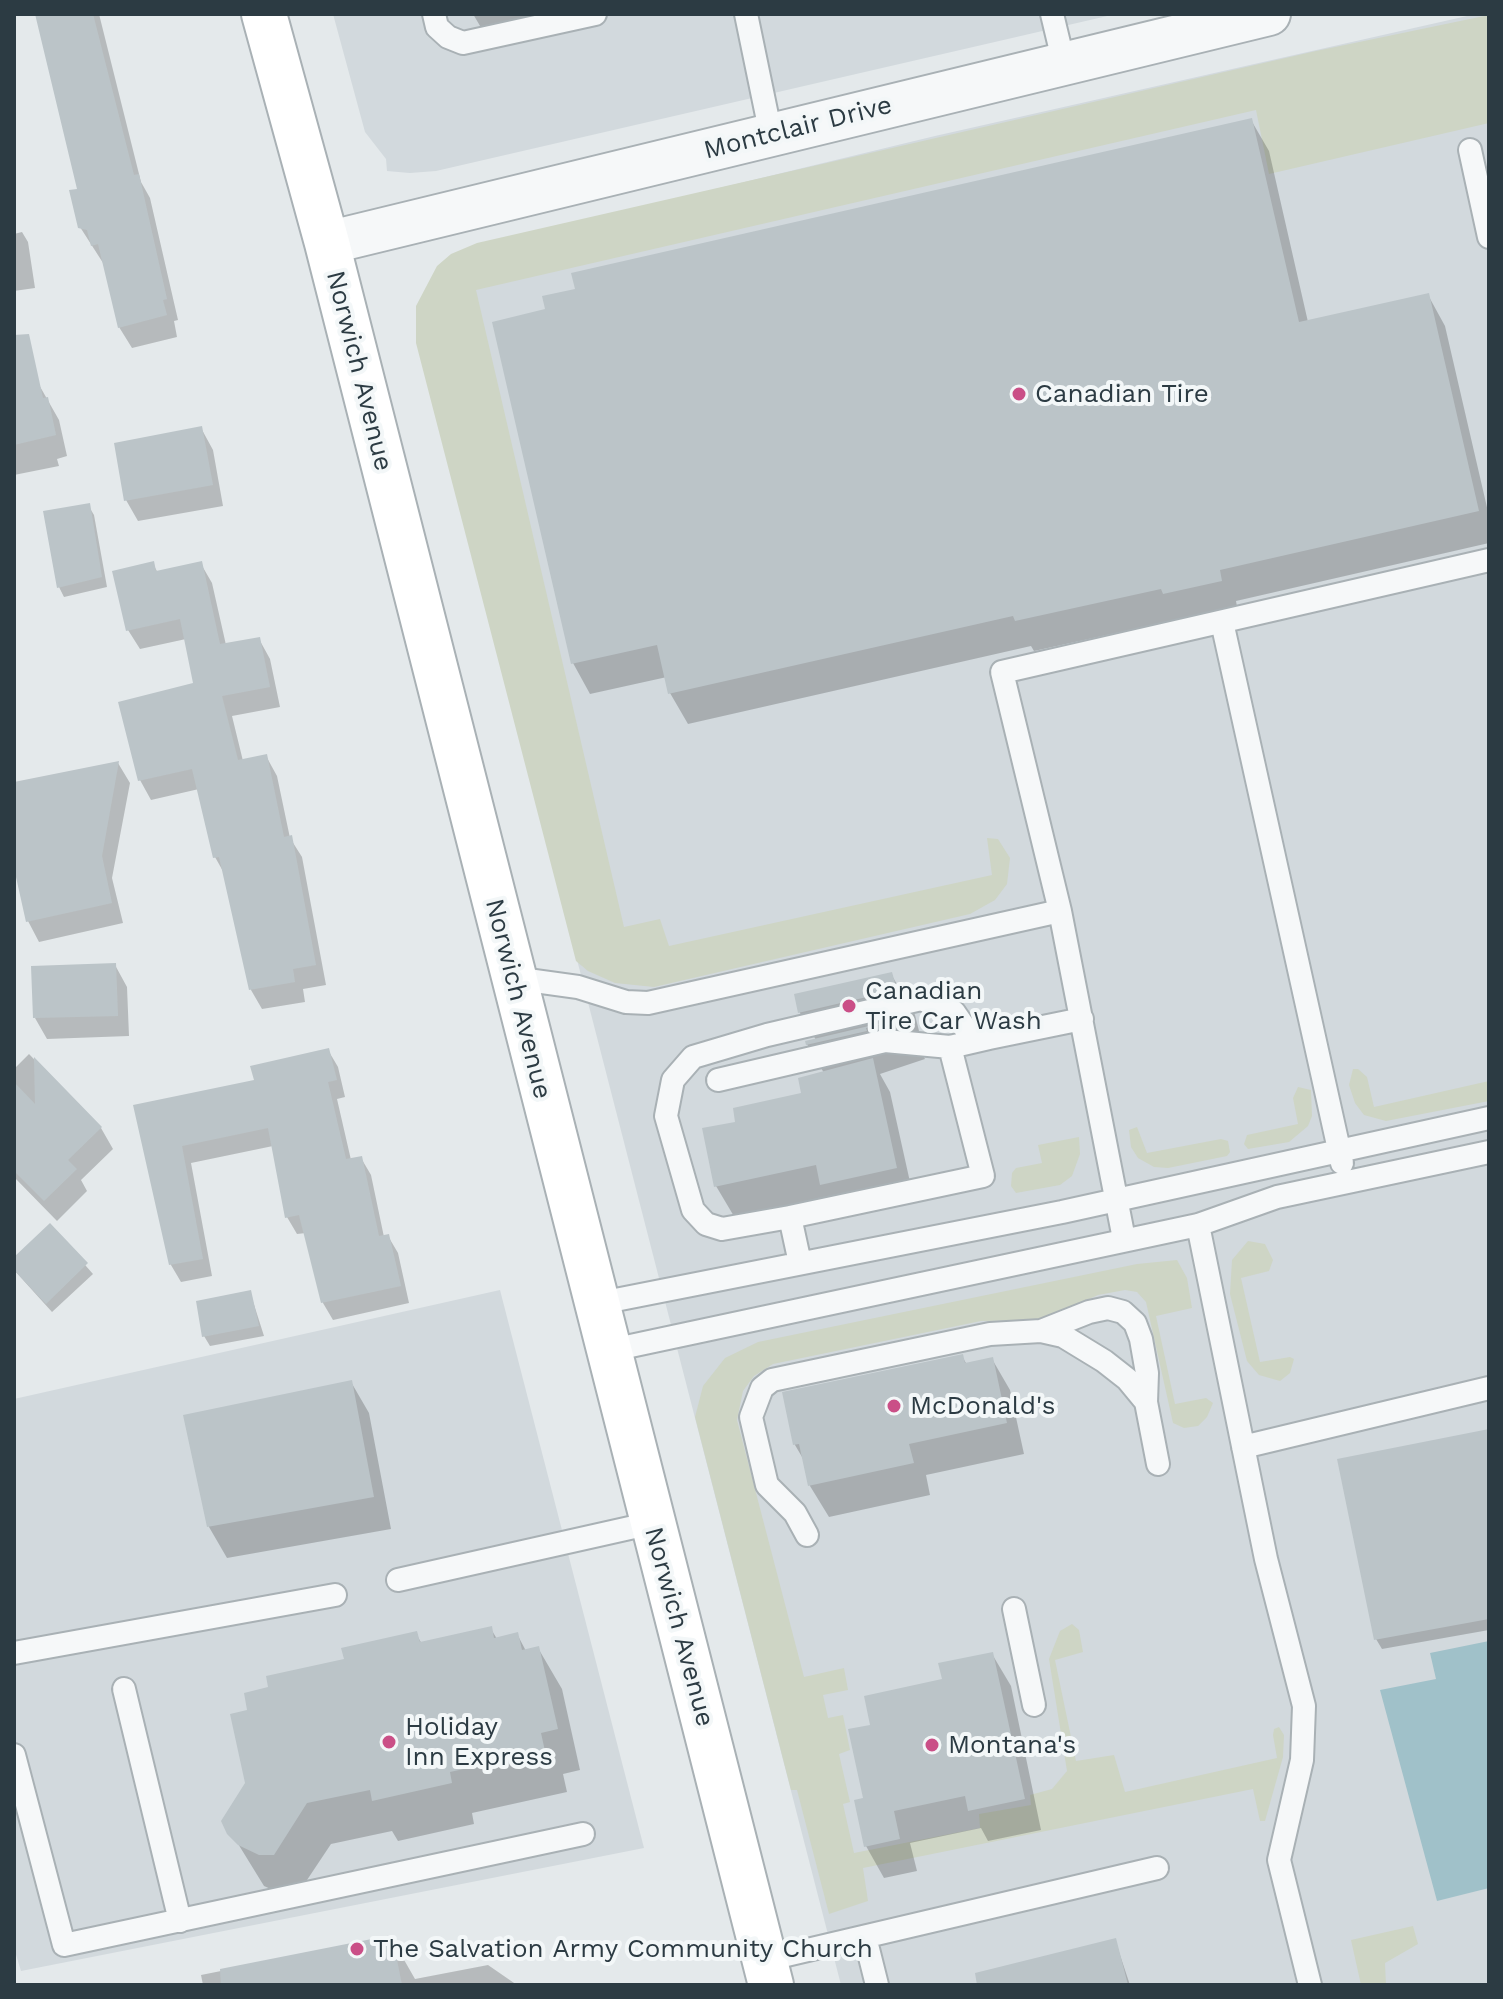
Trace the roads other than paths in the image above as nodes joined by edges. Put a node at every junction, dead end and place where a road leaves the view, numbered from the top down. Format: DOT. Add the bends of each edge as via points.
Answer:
graph roads {
  1 [pos="264,14"];
  2 [pos="434,14"];
  3 [pos="595,14"];
  4 [pos="746,14"];
  5 [pos="1052,14"];
  6 [pos="1269,14"];
  7 [pos="1064,64"];
  8 [pos="771,135"];
  9 [pos="1470,150"];
  10 [pos="1489,237"];
  11 [pos="327,243"];
  12 [pos="1489,560"];
  13 [pos="1222,622"];
  14 [pos="1060,911"];
  15 [pos="513,978"];
  16 [pos="1082,1019"];
  17 [pos="989,1038"];
  18 [pos="950,1047"];
  19 [pos="718,1080"];
  20 [pos="1489,1118"];
  21 [pos="1340,1151"];
  22 [pos="1489,1152"];
  23 [pos="1346,1180"];
  24 [pos="1118,1200"];
  25 [pos="790,1217"];
  26 [pos="1198,1225"];
  27 [pos="1124,1239"];
  28 [pos="800,1263"];
  29 [pos="595,1304"];
  30 [pos="1041,1331"];
  31 [pos="607,1351"];
  32 [pos="1489,1388"];
  33 [pos="1146,1402"];
  34 [pos="1243,1447"];
  35 [pos="1158,1464"];
  36 [pos="652,1523"];
  37 [pos="807,1535"];
  38 [pos="398,1580"];
  39 [pos="335,1595"];
  40 [pos="1014,1609"];
  41 [pos="14,1653"];
  42 [pos="124,1689"];
  43 [pos="1034,1705"];
  44 [pos="14,1755"];
  45 [pos="583,1834"];
  46 [pos="1157,1868"];
  47 [pos="180,1921"];
  48 [pos="865,1937"];
  49 [pos="768,1972"];
  50 [pos="877,1985"];
  51 [pos="1310,1985"];
  1 -- 11 [label="main road, Norwich Avenue"];
  2 -- 3 [label="lane" via="437,27 463,43"];
  4 -- 8 [label="lane"];
  5 -- 7 [label="lane"];
  6 -- 7 [label="street, Montclair Drive"];
  7 -- 8 [label="street, Montclair Drive"];
  8 -- 11 [label="street, Montclair Drive"];
  9 -- 10 [label="lane"];
  11 -- 15 [label="main road, Norwich Avenue"];
  12 -- 13 [label="lane"];
  13 -- 14 [label="lane" via="1002,672"];
  13 -- 21 [label="lane"];
  14 -- 15 [label="lane" via="648,1003"];
  14 -- 16 [label="lane"];
  15 -- 29 [label="main road, Norwich Avenue"];
  16 -- 17 [label="lane"];
  16 -- 24 [label="lane"];
  17 -- 18 [label="lane"];
  17 -- 25 [label="lane" via="967,1031 954,1012 921,999 712,1050 683,1066 673,1080 666,1116 693,1210 706,1224 722,1229"];
  18 -- 19 [label="lane" via="885,1041"];
  18 -- 25 [label="lane" via="983,1176"];
  20 -- 21 [label="lane"];
  21 -- 23 [label="lane"];
  21 -- 24 [label="lane"];
  22 -- 23 [label="lane"];
  23 -- 26 [label="lane"];
  24 -- 27 [label="lane"];
  24 -- 28 [label="lane"];
  25 -- 28 [label="lane"];
  26 -- 27 [label="lane"];
  26 -- 34 [label="lane"];
  27 -- 31 [label="lane"];
  28 -- 29 [label="lane"];
  29 -- 31 [label="main road, Norwich Avenue"];
  30 -- 33 [label="lane" via="1075,1341 1127,1379"];
  30 -- 33 [label="lane" via="1089,1312 1123,1312 1141,1339"];
  30 -- 37 [label="lane" via="990,1334 772,1380 757,1396 751,1417 767,1485 795,1513"];
  31 -- 36 [label="main road, Norwich Avenue"];
  32 -- 34 [label="lane"];
  33 -- 35 [label="lane"];
  34 -- 51 [label="lane" via="1304,1706 1302,1760 1279,1860"];
  36 -- 38 [label="lane"];
  36 -- 49 [label="main road, Norwich Avenue"];
  39 -- 41 [label="lane"];
  40 -- 43 [label="lane"];
  42 -- 47 [label="lane"];
  44 -- 47 [label="lane" via="64,1945"];
  45 -- 47 [label="lane"];
  46 -- 48 [label="lane"];
  48 -- 49 [label="lane"];
  48 -- 50 [label="lane"];
}
